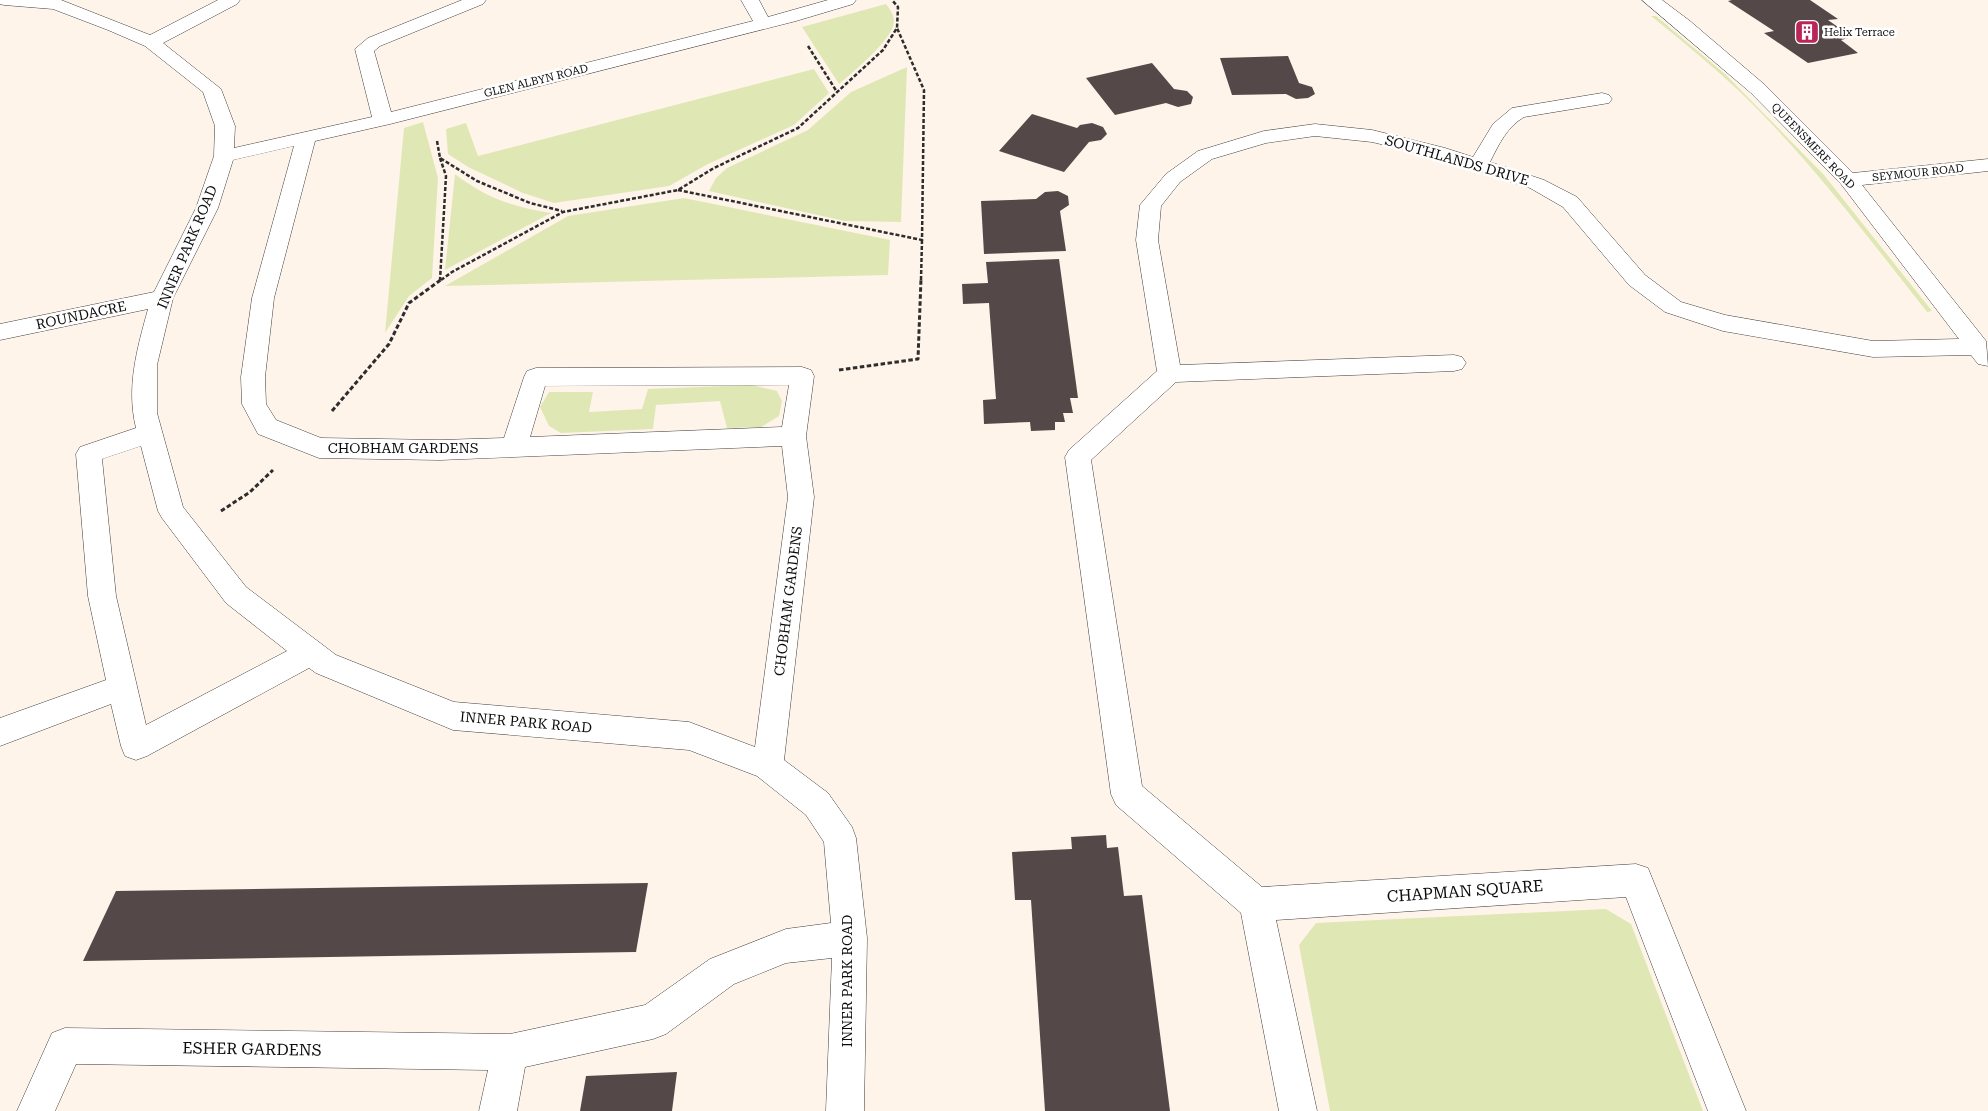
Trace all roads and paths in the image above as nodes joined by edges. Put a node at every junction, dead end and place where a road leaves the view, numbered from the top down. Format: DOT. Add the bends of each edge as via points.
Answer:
graph roads {
  1 [pos="4,0"];
  2 [pos="231,0"];
  3 [pos="477,0"];
  4 [pos="750,0"];
  5 [pos="847,0"];
  6 [pos="892,0"];
  7 [pos="1651,0"];
  8 [pos="790,17"];
  9 [pos="764,24"];
  10 [pos="897,28"];
  11 [pos="151,42"];
  12 [pos="837,92"];
  13 [pos="1602,99"];
  14 [pos="431,108"];
  15 [pos="383,120"];
  16 [pos="307,137"];
  17 [pos="224,156"];
  18 [pos="440,158"];
  19 [pos="1988,164"];
  20 [pos="1479,165"];
  21 [pos="1848,180"];
  22 [pos="678,190"];
  23 [pos="562,212"];
  24 [pos="922,240"];
  25 [pos="440,281"];
  26 [pos="162,298"];
  27 [pos="0,332"];
  28 [pos="1983,354"];
  29 [pos="1454,363"];
  30 [pos="1170,374"];
  31 [pos="802,376"];
  32 [pos="151,433"];
  33 [pos="793,436"];
  34 [pos="303,441"];
  35 [pos="514,447"];
  36 [pos="188,533"];
  37 [pos="311,652"];
  38 [pos="122,687"];
  39 [pos="0,732"];
  40 [pos="768,766"];
  41 [pos="1256,904"];
  42 [pos="850,938"];
  43 [pos="510,1052"];
  44 [pos="36,1111"];
  45 [pos="498,1111"];
  46 [pos="845,1111"];
  47 [pos="1298,1111"];
  48 [pos="1727,1111"];
  1 -- 11 [label="street, INNER PARK ROAD" via="56,4"];
  2 -- 11 [label="street"];
  3 -- 15 [label="street" via="364,49"];
  4 -- 9 [label="street"];
  5 -- 8 [label="street, GLEN ALBYN ROAD"];
  6 -- 10 [label="path" via="898,7"];
  7 -- 21 [label="street, QUEENSMERE ROAD" via="1758,89"];
  8 -- 9 [label="street, GLEN ALBYN ROAD"];
  8 -- 12 [label="path"];
  9 -- 14 [label="street, GLEN ALBYN ROAD"];
  10 -- 12 [label="path" via="883,50"];
  10 -- 24 [label="path" via="924,90"];
  11 -- 17 [label="street, INNER PARK ROAD" via="212,89 225,126"];
  12 -- 22 [label="path" via="798,128 714,168"];
  13 -- 20 [label="street" via="1512,115 1498,130"];
  14 -- 15 [label="street, GLEN ALBYN ROAD"];
  14 -- 18 [label="path"];
  15 -- 16 [label="street, GLEN ALBYN ROAD"];
  16 -- 17 [label="street, GLEN ALBYN ROAD"];
  16 -- 34 [label="street, CHOBHAM GARDENS" via="263,298 252,377 254,404 267,427"];
  17 -- 26 [label="street, INNER PARK ROAD" via="207,208"];
  18 -- 23 [label="path" via="476,181"];
  18 -- 25 [label="path" via="446,176"];
  19 -- 21 [label="street, SEYMOUR ROAD"];
  20 -- 28 [label="street, SOUTHLANDS DRIVE" via="1537,184 1570,202 1638,280 1673,306 1723,323 1873,349"];
  20 -- 30 [label="street, SOUTHLANDS DRIVE" via="1372,136 1315,130 1264,137 1205,155 1173,178 1151,205 1146,240"];
  21 -- 28 [label="street, QUEENSMERE ROAD"];
  22 -- 23 [label="path"];
  22 -- 24 [label="path"];
  23 -- 25 [label="path"];
  24 -- 31 [label="path" via="918,359"];
  25 -- 34 [label="path" via="409,303 389,344"];
  26 -- 27 [label="street, ROUNDACRE"];
  26 -- 32 [label="street, INNER PARK ROAD" via="146,365 146,413"];
  29 -- 30 [label="street"];
  30 -- 41 [label="street" via="1078,457 1126,794"];
  31 -- 33 [label="street, CHOBHAM GARDENS"];
  31 -- 35 [label="street" via="536,377"];
  32 -- 36 [label="street, INNER PARK ROAD" via="171,511"];
  32 -- 38 [label="street" via="89,454 102,596"];
  33 -- 35 [label="street, CHOBHAM GARDENS"];
  33 -- 40 [label="street, CHOBHAM GARDENS" via="801,497"];
  34 -- 35 [label="street, CHOBHAM GARDENS" via="319,448 440,450"];
  34 -- 36 [label="path" via="250,492"];
  36 -- 37 [label="street, INNER PARK ROAD" via="236,595"];
  37 -- 38 [label="street" via="136,746"];
  37 -- 40 [label="street, INNER PARK ROAD" via="326,664 453,716 689,736"];
  38 -- 39 [label="street"];
  40 -- 42 [label="street, INNER PARK ROAD" via="817,804 840,838"];
  41 -- 47 [label="street"];
  41 -- 48 [label="street, CHAPMAN SQUARE" via="1636,880"];
  42 -- 43 [label="street, ESHER GARDENS" via="786,946 722,971 653,1021"];
  42 -- 46 [label="street, INNER PARK ROAD"];
  43 -- 44 [label="street, ESHER GARDENS" via="65,1046"];
  43 -- 45 [label="street"];
}
